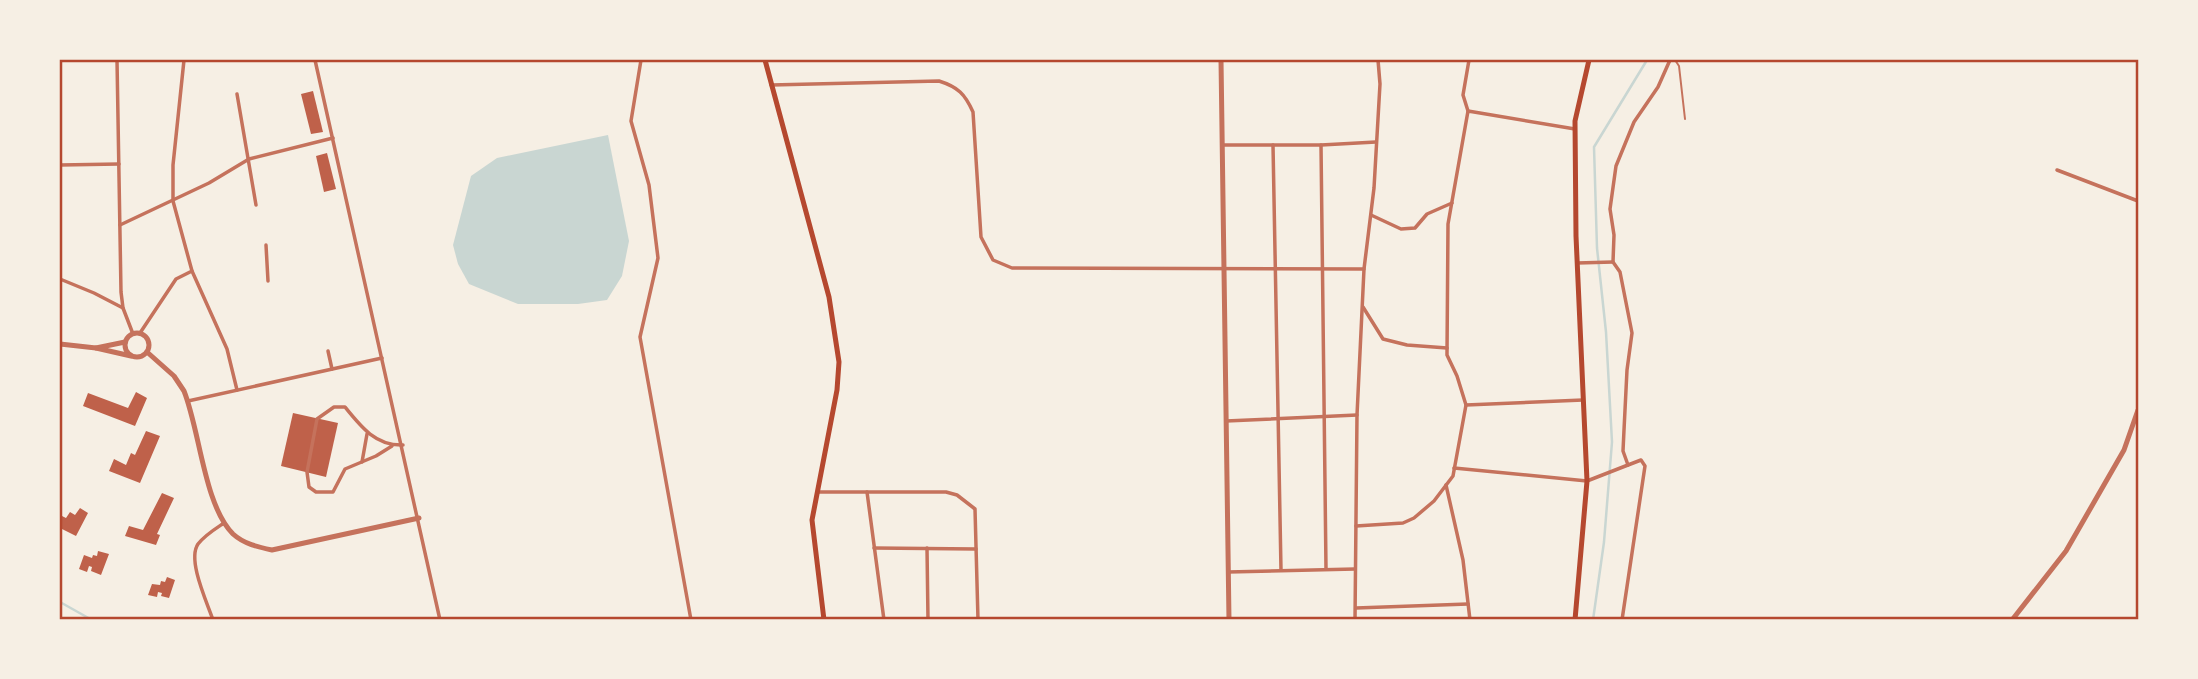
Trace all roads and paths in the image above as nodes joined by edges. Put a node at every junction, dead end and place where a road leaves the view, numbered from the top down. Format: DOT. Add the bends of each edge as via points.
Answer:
graph roads {
  1 [pos="117,60"];
  2 [pos="184,60"];
  3 [pos="315,60"];
  4 [pos="642,60"];
  5 [pos="765,60"];
  6 [pos="1221,60"];
  7 [pos="1378,60"];
  8 [pos="1469,60"];
  9 [pos="1589,60"];
  10 [pos="1673,60"];
  11 [pos="771,85"];
  12 [pos="237,94"];
  13 [pos="1468,111"];
  14 [pos="1685,119"];
  15 [pos="1575,129"];
  16 [pos="333,138"];
  17 [pos="1376,142"];
  18 [pos="1223,145"];
  19 [pos="1273,145"];
  20 [pos="1321,145"];
  21 [pos="249,159"];
  22 [pos="118,164"];
  23 [pos="60,165"];
  24 [pos="2057,170"];
  25 [pos="173,201"];
  26 [pos="2138,201"];
  27 [pos="1452,203"];
  28 [pos="257,205"];
  29 [pos="1371,215"];
  30 [pos="120,225"];
  31 [pos="266,245"];
  32 [pos="1613,262"];
  33 [pos="1577,263"];
  34 [pos="1224,267"];
  35 [pos="1323,268"];
  36 [pos="1275,269"];
  37 [pos="1364,269"];
  38 [pos="192,271"];
  39 [pos="60,279"];
  40 [pos="268,281"];
  41 [pos="1363,307"];
  42 [pos="123,308"];
  43 [pos="141,333"];
  44 [pos="133,334"];
  45 [pos="125,342"];
  46 [pos="60,344"];
  47 [pos="96,348"];
  48 [pos="1447,348"];
  49 [pos="328,351"];
  50 [pos="147,352"];
  51 [pos="136,357"];
  52 [pos="382,358"];
  53 [pos="332,369"];
  54 [pos="237,390"];
  55 [pos="1584,400"];
  56 [pos="188,401"];
  57 [pos="1466,405"];
  58 [pos="2138,411"];
  59 [pos="1357,415"];
  60 [pos="1324,416"];
  61 [pos="1279,418"];
  62 [pos="1226,421"];
  63 [pos="367,434"];
  64 [pos="403,445"];
  65 [pos="392,446"];
  66 [pos="362,462"];
  67 [pos="1628,465"];
  68 [pos="1454,468"];
  69 [pos="1587,481"];
  70 [pos="1446,485"];
  71 [pos="816,492"];
  72 [pos="867,492"];
  73 [pos="419,518"];
  74 [pos="224,523"];
  75 [pos="1356,526"];
  76 [pos="874,548"];
  77 [pos="927,548"];
  78 [pos="976,549"];
  79 [pos="1326,569"];
  80 [pos="1355,569"];
  81 [pos="1281,570"];
  82 [pos="1228,572"];
  83 [pos="1468,604"];
  84 [pos="1356,608"];
  85 [pos="213,620"];
  86 [pos="440,620"];
  87 [pos="691,620"];
  88 [pos="824,620"];
  89 [pos="884,620"];
  90 [pos="928,620"];
  91 [pos="978,620"];
  92 [pos="1228,620"];
  93 [pos="1356,620"];
  94 [pos="1470,620"];
  95 [pos="1575,620"];
  96 [pos="1622,620"];
  97 [pos="2012,620"];
  1 -- 22 [label="street"];
  2 -- 25 [label="street"];
  3 -- 16 [label="street"];
  4 -- 87 [label="street" via="631,121 649,185 658,258 640,337"];
  5 -- 11 [label="main road"];
  6 -- 18 [label="street"];
  7 -- 17 [label="street"];
  8 -- 13 [label="street" via="1463,95"];
  9 -- 15 [label="main road"];
  10 -- 14 [label="lane"];
  10 -- 32 [label="street" via="1634,122 1616,166 1610,209"];
  11 -- 34 [label="street" via="939,80 955,86 973,112 981,237 998,263 1012,268"];
  11 -- 71 [label="main road" via="829,297 839,362"];
  12 -- 21 [label="street"];
  13 -- 15 [label="street"];
  13 -- 27 [label="street"];
  15 -- 33 [label="main road"];
  16 -- 21 [label="street"];
  16 -- 52 [label="street"];
  17 -- 20 [label="street"];
  17 -- 29 [label="street"];
  18 -- 19 [label="street"];
  18 -- 34 [label="street"];
  19 -- 20 [label="street"];
  19 -- 36 [label="street"];
  20 -- 35 [label="street"];
  21 -- 25 [label="street"];
  21 -- 28 [label="street"];
  22 -- 23 [label="street"];
  22 -- 30 [label="street"];
  24 -- 26 [label="street"];
  25 -- 30 [label="street"];
  25 -- 38 [label="street"];
  27 -- 29 [label="street" via="1427,214 1415,228 1401,229"];
  27 -- 48 [label="street"];
  29 -- 37 [label="street"];
  30 -- 42 [label="street"];
  31 -- 40 [label="street"];
  32 -- 33 [label="street"];
  32 -- 67 [label="street" via="1620,272 1632,333 1623,441"];
  33 -- 55 [label="main road"];
  34 -- 36 [label="street"];
  34 -- 62 [label="street"];
  35 -- 36 [label="street"];
  35 -- 37 [label="street"];
  35 -- 60 [label="street"];
  36 -- 61 [label="street"];
  37 -- 41 [label="street"];
  38 -- 43 [label="street" via="176,279"];
  38 -- 54 [label="street" via="227,349"];
  39 -- 42 [label="street"];
  41 -- 48 [label="street" via="1383,339"];
  41 -- 59 [label="street"];
  42 -- 44 [label="street"];
  43 -- 44 [label="street"];
  43 -- 50 [label="street" via="148,341"];
  44 -- 45 [label="street"];
  45 -- 47 [label="street"];
  45 -- 51 [label="street" via="126,350"];
  46 -- 47 [label="street"];
  47 -- 51 [label="street"];
  48 -- 57 [label="street"];
  49 -- 53 [label="street"];
  50 -- 51 [label="street"];
  50 -- 56 [label="street" via="174,376"];
  52 -- 53 [label="street"];
  52 -- 64 [label="street"];
  53 -- 54 [label="street"];
  54 -- 56 [label="street"];
  55 -- 57 [label="street"];
  55 -- 69 [label="main road"];
  56 -- 74 [label="street"];
  57 -- 68 [label="street"];
  58 -- 97 [label="street" via="2124,450 2066,551"];
  59 -- 60 [label="street"];
  59 -- 75 [label="street"];
  60 -- 61 [label="street"];
  60 -- 79 [label="street"];
  61 -- 62 [label="street"];
  61 -- 81 [label="street"];
  62 -- 82 [label="street"];
  63 -- 65 [label="street"];
  63 -- 66 [label="street"];
  63 -- 66 [label="street" via="345,407 334,407 317,419 307,472 309,487 333,492 345,470"];
  64 -- 65 [label="street"];
  64 -- 73 [label="street"];
  65 -- 66 [label="street"];
  67 -- 69 [label="street"];
  67 -- 96 [label="street" via="1641,460 1645,466"];
  68 -- 69 [label="street"];
  68 -- 70 [label="street"];
  69 -- 95 [label="main road"];
  70 -- 75 [label="street" via="1414,518"];
  70 -- 83 [label="street"];
  71 -- 72 [label="street"];
  71 -- 88 [label="main road" via="813,535"];
  72 -- 76 [label="street"];
  72 -- 78 [label="street" via="957,495 975,509"];
  73 -- 74 [label="street" via="272,550 253,547"];
  73 -- 86 [label="street"];
  74 -- 85 [label="street" via="205,537 194,556"];
  75 -- 80 [label="street"];
  76 -- 77 [label="street"];
  76 -- 89 [label="street"];
  77 -- 78 [label="street"];
  77 -- 90 [label="street"];
  78 -- 91 [label="street"];
  79 -- 80 [label="street"];
  79 -- 81 [label="street"];
  80 -- 84 [label="street"];
  81 -- 82 [label="street"];
  82 -- 92 [label="street"];
  83 -- 84 [label="street"];
  83 -- 94 [label="street"];
  84 -- 93 [label="street"];
}
